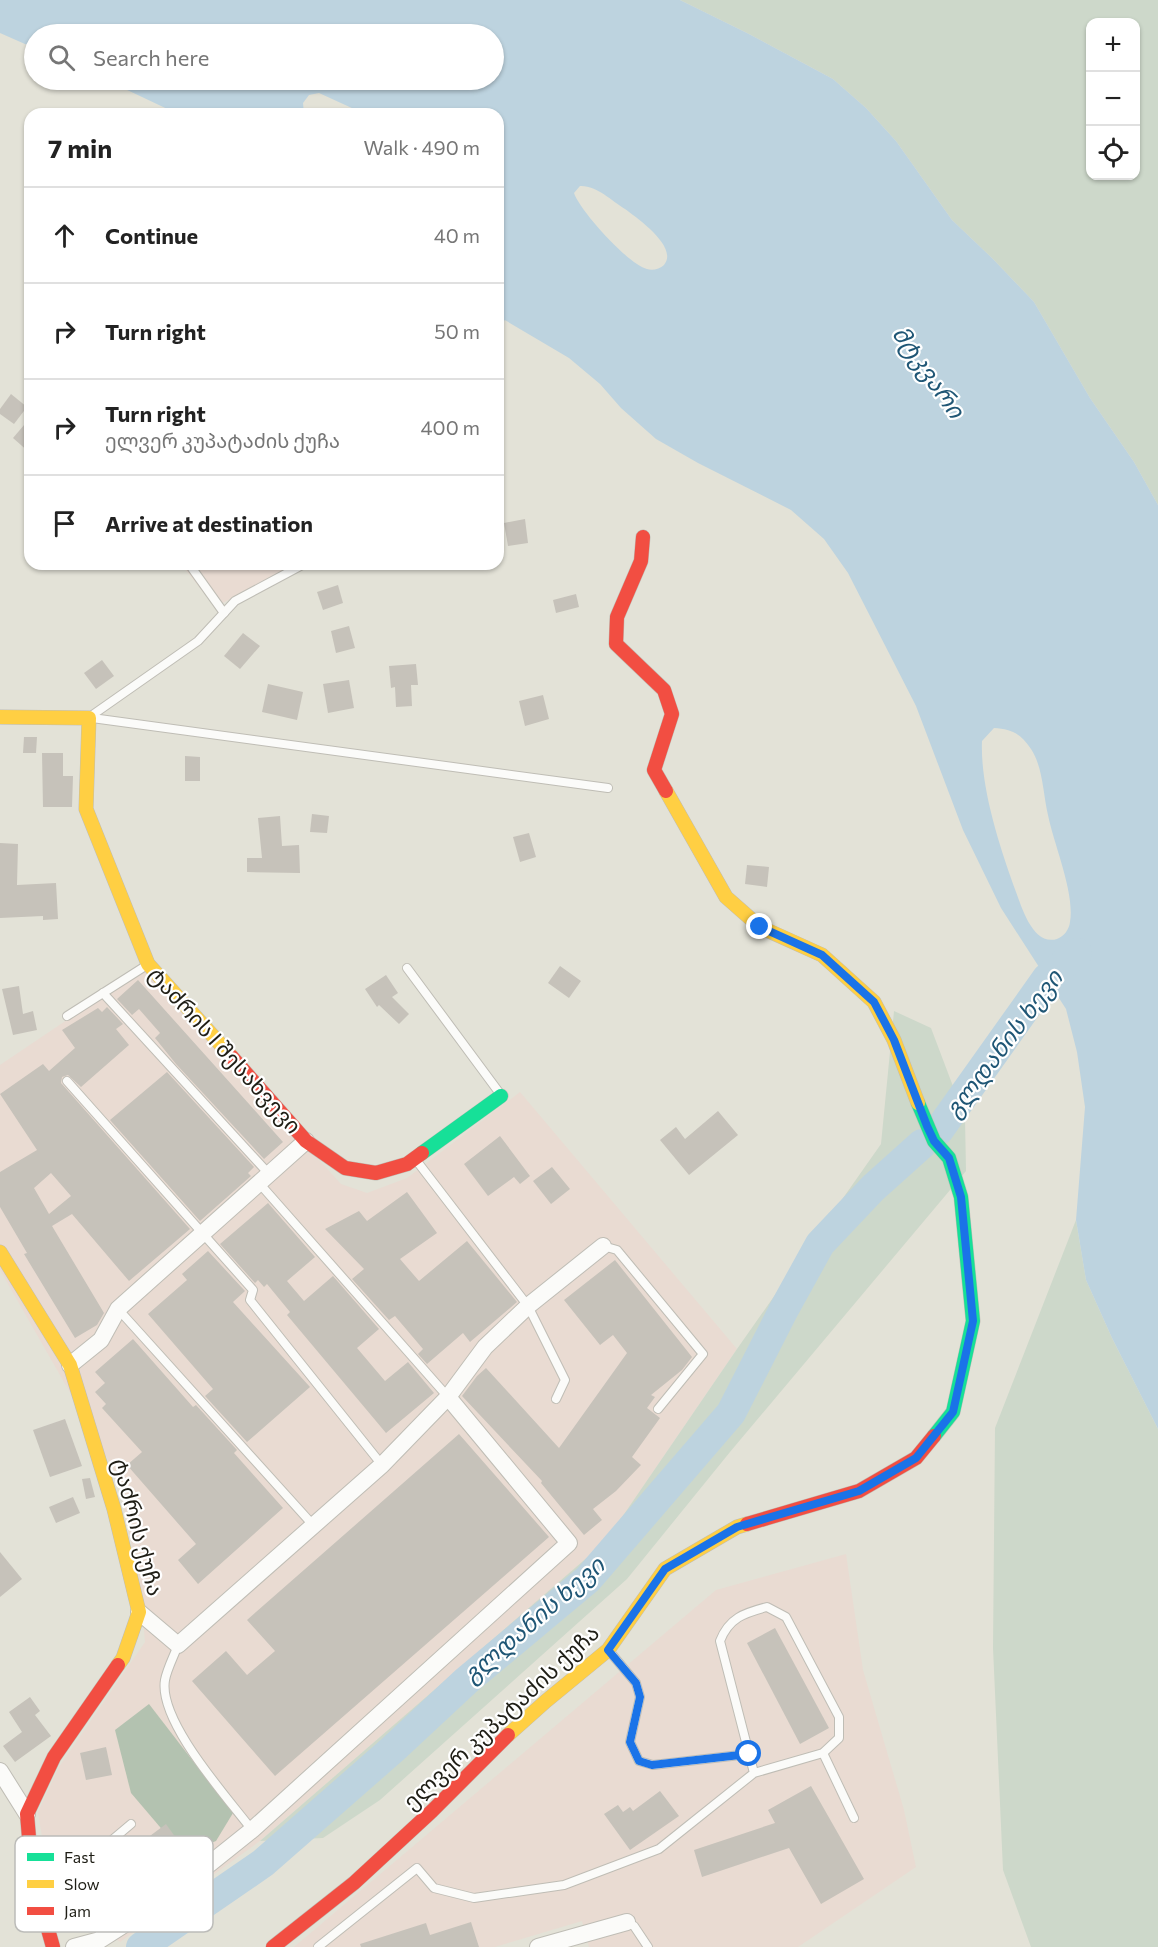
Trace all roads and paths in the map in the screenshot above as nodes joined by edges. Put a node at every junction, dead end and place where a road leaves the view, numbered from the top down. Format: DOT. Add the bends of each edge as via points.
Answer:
graph roads {
  1 [pos="643,537"];
  2 [pos="193,570"];
  3 [pos="293,570"];
  4 [pos="224,612"];
  5 [pos="0,717"];
  6 [pos="89,718"];
  7 [pos="608,788"];
  8 [pos="148,964"];
  9 [pos="407,968"];
  10 [pos="103,993"];
  11 [pos="67,1016"];
  12 [pos="67,1081"];
  13 [pos="501,1096"];
  14 [pos="306,1141"];
  15 [pos="415,1158"];
  16 [pos="264,1179"];
  17 [pos="203,1233"];
  18 [pos="603,1246"];
  19 [pos="0,1252"];
  20 [pos="528,1306"];
  21 [pos="118,1309"];
  22 [pos="70,1365"];
  23 [pos="448,1397"];
  24 [pos="556,1399"];
  25 [pos="658,1409"];
  26 [pos="381,1465"];
  27 [pos="313,1526"];
  28 [pos="139,1612"];
  29 [pos="178,1645"];
  30 [pos="608,1650"];
  31 [pos="823,1753"];
  32 [pos="749,1754"];
  33 [pos="0,1771"];
  34 [pos="754,1773"];
  35 [pos="27,1815"];
  36 [pos="854,1818"];
  37 [pos="131,1824"];
  38 [pos="252,1830"];
  39 [pos="29,1836"];
  40 [pos="117,1836"];
  41 [pos="213,1861"];
  42 [pos="627,1922"];
  43 [pos="49,1932"];
  44 [pos="118,1932"];
  45 [pos="103,1943"];
  46 [pos="53,1947"];
  47 [pos="74,1947"];
  48 [pos="273,1947"];
  49 [pos="318,1947"];
  50 [pos="538,1947"];
  51 [pos="648,1947"];
  1 -- 30 [label="street, ელვერ კუპატაძის ქუჩა" via="641,561 617,617 616,644 664,690 672,714 654,770 726,897 760,927 822,955 874,1002 894,1040 934,1141 949,1158 961,1197 973,1321 953,1412 916,1458 859,1491 737,1527 665,1569"];
  2 -- 4 [label="lane"];
  3 -- 4 [label="lane" via="235,601"];
  4 -- 6 [label="lane" via="198,641"];
  5 -- 6 [label="street"];
  6 -- 7 [label="lane"];
  6 -- 8 [label="street, ტაძრის I შესახვევი" via="86,809"];
  8 -- 10 [label="lane"];
  8 -- 14 [label="street, ტაძრის I შესახვევი"];
  9 -- 13 [label="lane"];
  10 -- 11 [label="lane"];
  10 -- 16 [label="lane"];
  12 -- 17 [label="lane"];
  13 -- 15 [label="street, ტაძრის I შესახვევი"];
  14 -- 15 [label="street, ტაძრის I შესახვევი" via="345,1168 376,1173"];
  14 -- 16 [label="street, ტაძრის I შესახვევი"];
  15 -- 20 [label="lane"];
  16 -- 17 [label="street, ტაძრის I შესახვევი"];
  16 -- 23 [label="lane"];
  17 -- 21 [label="street, ტაძრის I შესახვევი"];
  17 -- 26 [label="lane" via="253,1290 250,1300"];
  18 -- 20 [label="street"];
  18 -- 25 [label="lane" via="616,1250 703,1354"];
  19 -- 22 [label="street, ტაძრის ქუჩა"];
  20 -- 23 [label="street" via="485,1347"];
  20 -- 24 [label="lane" via="565,1380"];
  21 -- 22 [label="street, ტაძრის I შესახვევი" via="101,1340"];
  21 -- 27 [label="lane"];
  22 -- 28 [label="street, ტაძრის ქუჩა" via="114,1509"];
  23 -- 26 [label="street"];
  23 -- 38 [label="street" via="569,1543"];
  26 -- 27 [label="street"];
  27 -- 29 [label="street"];
  28 -- 29 [label="street"];
  28 -- 35 [label="street, ტაძრის ქუჩა" via="123,1658 54,1757"];
  29 -- 38 [label="lane" via="165,1681 168,1707 183,1739"];
  30 -- 32 [label="lane" via="636,1683 640,1697 630,1742 639,1761 652,1765"];
  30 -- 48 [label="street, ელვერ კუპატაძის ქუჩა" via="499,1744 354,1883"];
  31 -- 32 [label="lane" via="839,1738 839,1717 786,1617 767,1607 747,1612 725,1627 720,1641"];
  31 -- 34 [label="lane"];
  31 -- 36 [label="lane"];
  32 -- 34 [label="lane"];
  33 -- 35 [label="street"];
  34 -- 49 [label="lane" via="659,1849 564,1885 474,1898 434,1888 417,1868"];
  35 -- 39 [label="street, ტაძრის ქუჩა"];
  37 -- 40 [label="lane"];
  38 -- 41 [label="street"];
  42 -- 50 [label="street"];
  42 -- 51 [label="lane"];
  43 -- 46 [label="street, ტაძრის ქუჩა"];
  44 -- 45 [label="street"];
  45 -- 47 [label="street"];
}
